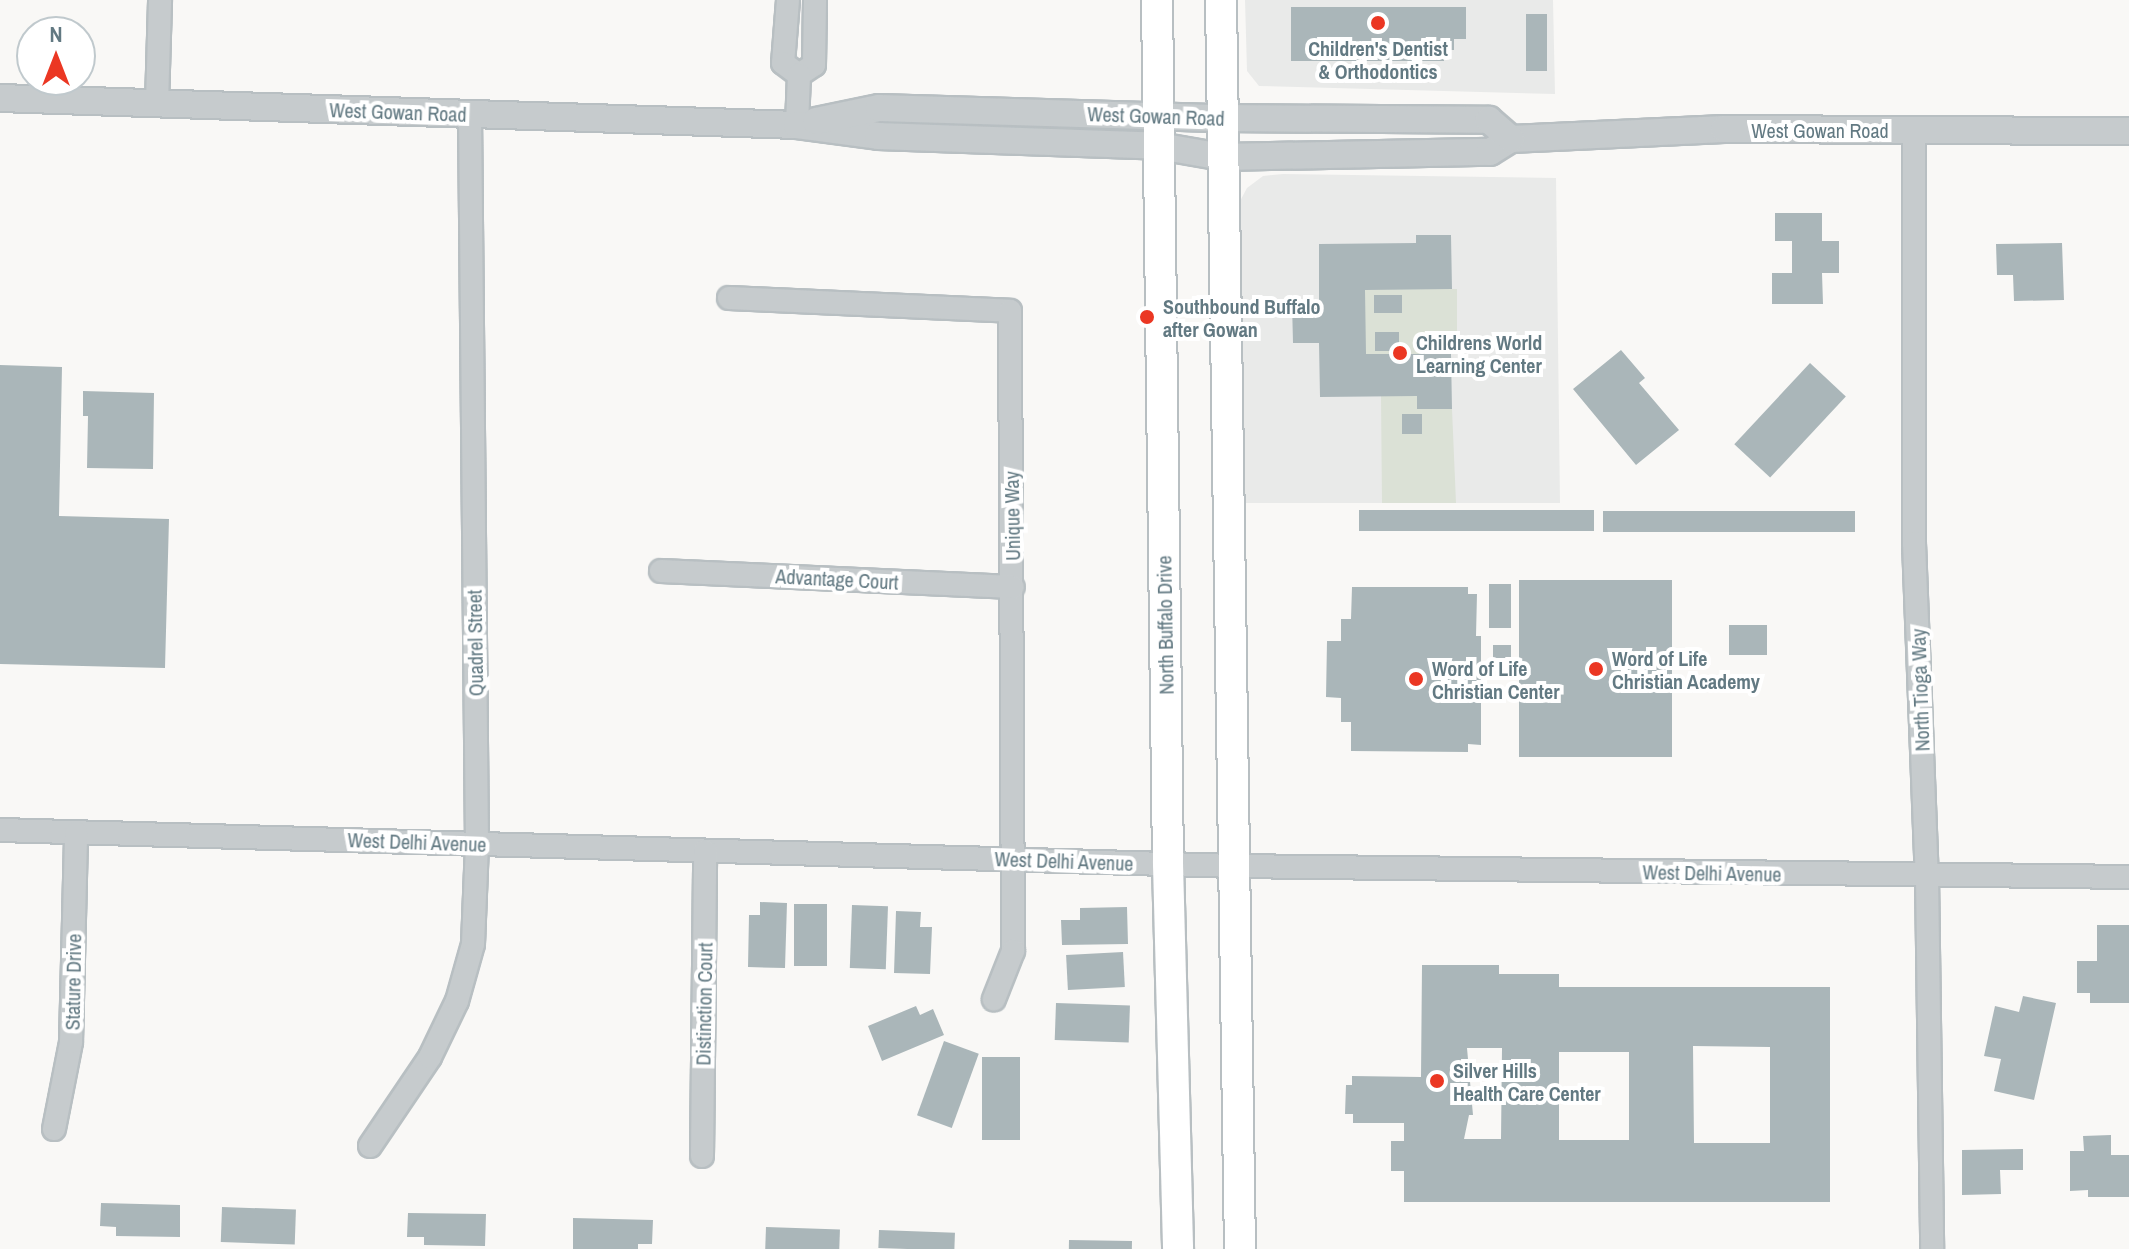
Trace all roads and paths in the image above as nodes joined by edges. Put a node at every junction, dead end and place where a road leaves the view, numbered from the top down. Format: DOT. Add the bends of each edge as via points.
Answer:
graph roads {
  1 [pos="160,0"];
  2 [pos="788,0"];
  3 [pos="815,0"];
  4 [pos="1157,0"];
  5 [pos="1221,0"];
  6 [pos="799,75"];
  7 [pos="0,98"];
  8 [pos="157,103"];
  9 [pos="470,114"];
  10 [pos="1222,118"];
  11 [pos="797,125"];
  12 [pos="1914,130"];
  13 [pos="1159,131"];
  14 [pos="2129,131"];
  15 [pos="1511,139"];
  16 [pos="1222,157"];
  17 [pos="729,298"];
  18 [pos="661,571"];
  19 [pos="1013,587"];
  20 [pos="0,830"];
  21 [pos="76,833"];
  22 [pos="477,844"];
  23 [pos="705,851"];
  24 [pos="1014,860"];
  25 [pos="1168,864"];
  26 [pos="1232,866"];
  27 [pos="1927,876"];
  28 [pos="2129,877"];
  29 [pos="994,999"];
  30 [pos="54,1129"];
  31 [pos="370,1146"];
  32 [pos="702,1156"];
  33 [pos="1178,1249"];
  34 [pos="1240,1249"];
  35 [pos="1932,1249"];
  1 -- 8 [label="street"];
  2 -- 6 [label="street" via="783,63"];
  3 -- 6 [label="street" via="814,65"];
  4 -- 13 [label="main road, North Buffalo Drive"];
  5 -- 10 [label="main road"];
  6 -- 11 [label="street"];
  7 -- 8 [label="street, West Gowan Road"];
  8 -- 9 [label="street, West Gowan Road"];
  9 -- 11 [label="street, West Gowan Road"];
  9 -- 22 [label="street, Quadrel Street"];
  10 -- 13 [label="street, West Gowan Road"];
  10 -- 15 [label="street, West Gowan Road" via="1489,120"];
  10 -- 16 [label="main road"];
  11 -- 13 [label="street, West Gowan Road" via="879,108"];
  12 -- 14 [label="street, West Gowan Road"];
  12 -- 15 [label="street, West Gowan Road" via="1724,129"];
  12 -- 27 [label="street, North Tioga Way" via="1914,543"];
  13 -- 16 [label="street, West Gowan Road"];
  13 -- 25 [label="main road, North Buffalo Drive"];
  15 -- 16 [label="street, West Gowan Road" via="1490,152"];
  16 -- 26 [label="main road"];
  17 -- 19 [label="street, Unique Way" via="1010,311"];
  18 -- 19 [label="street, Advantage Court"];
  19 -- 24 [label="street, Unique Way"];
  20 -- 21 [label="street, West Delhi Avenue"];
  21 -- 22 [label="street, West Delhi Avenue"];
  21 -- 30 [label="street, Stature Drive" via="71,1042"];
  22 -- 23 [label="street, West Delhi Avenue"];
  22 -- 31 [label="street, Quadrel Street" via="473,944 457,1001 430,1057"];
  23 -- 24 [label="street, West Delhi Avenue"];
  23 -- 32 [label="street, Distinction Court"];
  24 -- 25 [label="street, West Delhi Avenue"];
  24 -- 29 [label="street, Unique Way" via="1013,951"];
  25 -- 26 [label="street, West Delhi Avenue"];
  25 -- 33 [label="main road, North Buffalo Drive"];
  26 -- 27 [label="street, West Delhi Avenue"];
  26 -- 34 [label="main road"];
  27 -- 28 [label="street, West Delhi Avenue"];
  27 -- 35 [label="street, North Tioga Way"];
}
